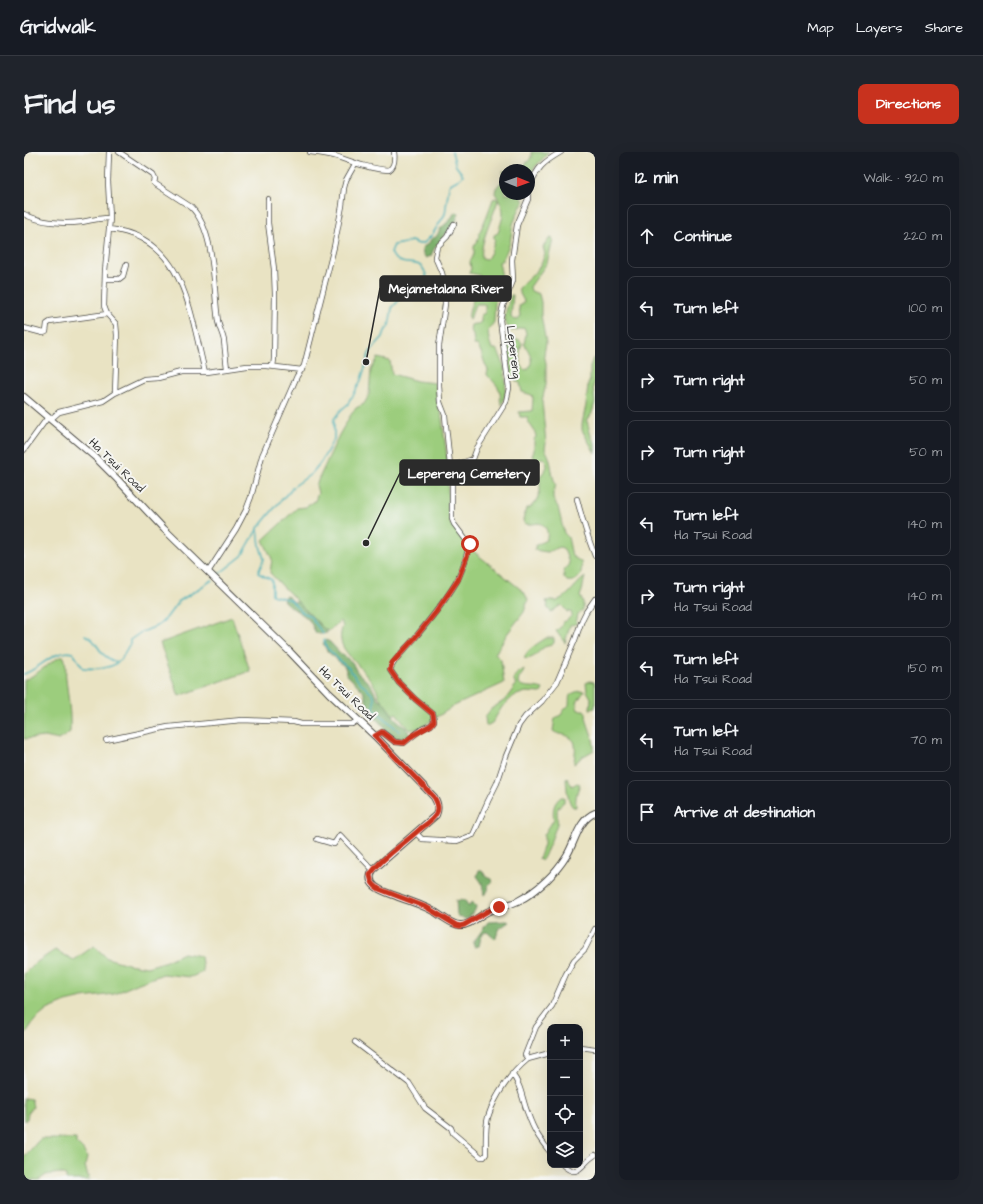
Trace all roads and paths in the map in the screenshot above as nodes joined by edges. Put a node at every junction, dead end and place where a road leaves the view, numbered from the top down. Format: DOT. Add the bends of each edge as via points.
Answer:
graph roads {
  1 [pos="109,152"];
  2 [pos="119,152"];
  3 [pos="310,152"];
  4 [pos="394,152"];
  5 [pos="561,152"];
  6 [pos="355,164"];
  7 [pos="535,176"];
  8 [pos="268,199"];
  9 [pos="528,200"];
  10 [pos="24,214"];
  11 [pos="110,218"];
  12 [pos="454,224"];
  13 [pos="109,229"];
  14 [pos="126,265"];
  15 [pos="105,279"];
  16 [pos="107,314"];
  17 [pos="24,328"];
  18 [pos="273,367"];
  19 [pos="226,369"];
  20 [pos="302,370"];
  21 [pos="205,372"];
  22 [pos="115,393"];
  23 [pos="24,397"];
  24 [pos="49,418"];
  25 [pos="24,450"];
  26 [pos="450,467"];
  27 [pos="577,499"];
  28 [pos="595,556"];
  29 [pos="208,572"];
  30 [pos="595,599"];
  31 [pos="358,720"];
  32 [pos="375,736"];
  33 [pos="106,740"];
  34 [pos="595,813"];
  35 [pos="416,833"];
  36 [pos="317,839"];
  37 [pos="373,870"];
  38 [pos="595,929"];
  39 [pos="355,1042"];
  40 [pos="583,1047"];
  41 [pos="595,1049"];
  42 [pos="547,1054"];
  43 [pos="528,1059"];
  44 [pos="512,1074"];
  45 [pos="547,1148"];
  46 [pos="595,1154"];
  47 [pos="583,1166"];
  48 [pos="566,1168"];
  49 [pos="581,1168"];
  1 -- 11 [label="street"];
  2 -- 19 [label="street" via="153,175 154,183 191,206 205,229 210,248 218,323 224,340"];
  3 -- 6 [label="street" via="326,154"];
  4 -- 6 [label="street" via="394,163 389,170"];
  5 -- 7 [label="street" via="545,161"];
  6 -- 20 [label="street" via="345,184 334,247"];
  8 -- 18 [label="street" via="275,294"];
  9 -- 26 [label="street, Lepereng" via="517,225 512,260 513,281 500,320 509,388 506,402 472,459"];
  10 -- 11 [label="street" via="33,219 64,222"];
  11 -- 13 [label="street"];
  12 -- 26 [label="street" via="447,237 437,247 435,257 445,286 439,346 439,385"];
  13 -- 15 [label="street"];
  13 -- 21 [label="street" via="136,236 162,252 180,280 190,307"];
  14 -- 15 [label="street" via="120,279"];
  15 -- 16 [label="street" via="104,306"];
  16 -- 17 [label="street" via="50,322 43,333"];
  16 -- 22 [label="street" via="116,324"];
  18 -- 19 [label="street" via="247,366"];
  18 -- 20 [label="street"];
  19 -- 21 [label="street"];
  20 -- 29 [label="street" via="294,382 262,456 246,510"];
  21 -- 22 [label="street" via="181,372 144,379"];
  22 -- 24 [label="street" via="103,401 59,412"];
  23 -- 24 [label="street, Ha Tsui Road"];
  24 -- 25 [label="street"];
  24 -- 29 [label="street, Ha Tsui Road" via="117,479"];
  26 -- 32 [label="street" via="452,519 470,544 467,556 458,580 436,612 392,663 390,670 399,683 433,714 434,721 404,743 395,742 382,732"];
  27 -- 28 [label="street"];
  29 -- 31 [label="street, Ha Tsui Road"];
  30 -- 35 [label="street" via="584,616 557,682 519,725 498,783 473,835 457,841 422,839"];
  31 -- 32 [label="street, Ha Tsui Road"];
  31 -- 33 [label="street" via="352,724 242,720 168,727"];
  32 -- 35 [label="street, Ha Tsui Road" via="437,802 436,815"];
  34 -- 37 [label="street" via="584,822 568,854 544,882 518,901 488,911 464,925 456,925 426,907 374,886 370,881"];
  35 -- 37 [label="street, Ha Tsui Road"];
  36 -- 37 [label="street" via="334,844 340,835"];
  38 -- 43 [label="street" via="585,949 574,960 552,1006 536,1027 525,1055"];
  39 -- 44 [label="street" via="409,1084 425,1108 451,1128 481,1157 486,1154 488,1117"];
  40 -- 41 [label="street"];
  42 -- 43 [label="street"];
  43 -- 44 [label="street"];
  44 -- 45 [label="street" via="517,1080 536,1135"];
  46 -- 47 [label="street"];
  48 -- 49 [label="street" via="573,1172"];
}
